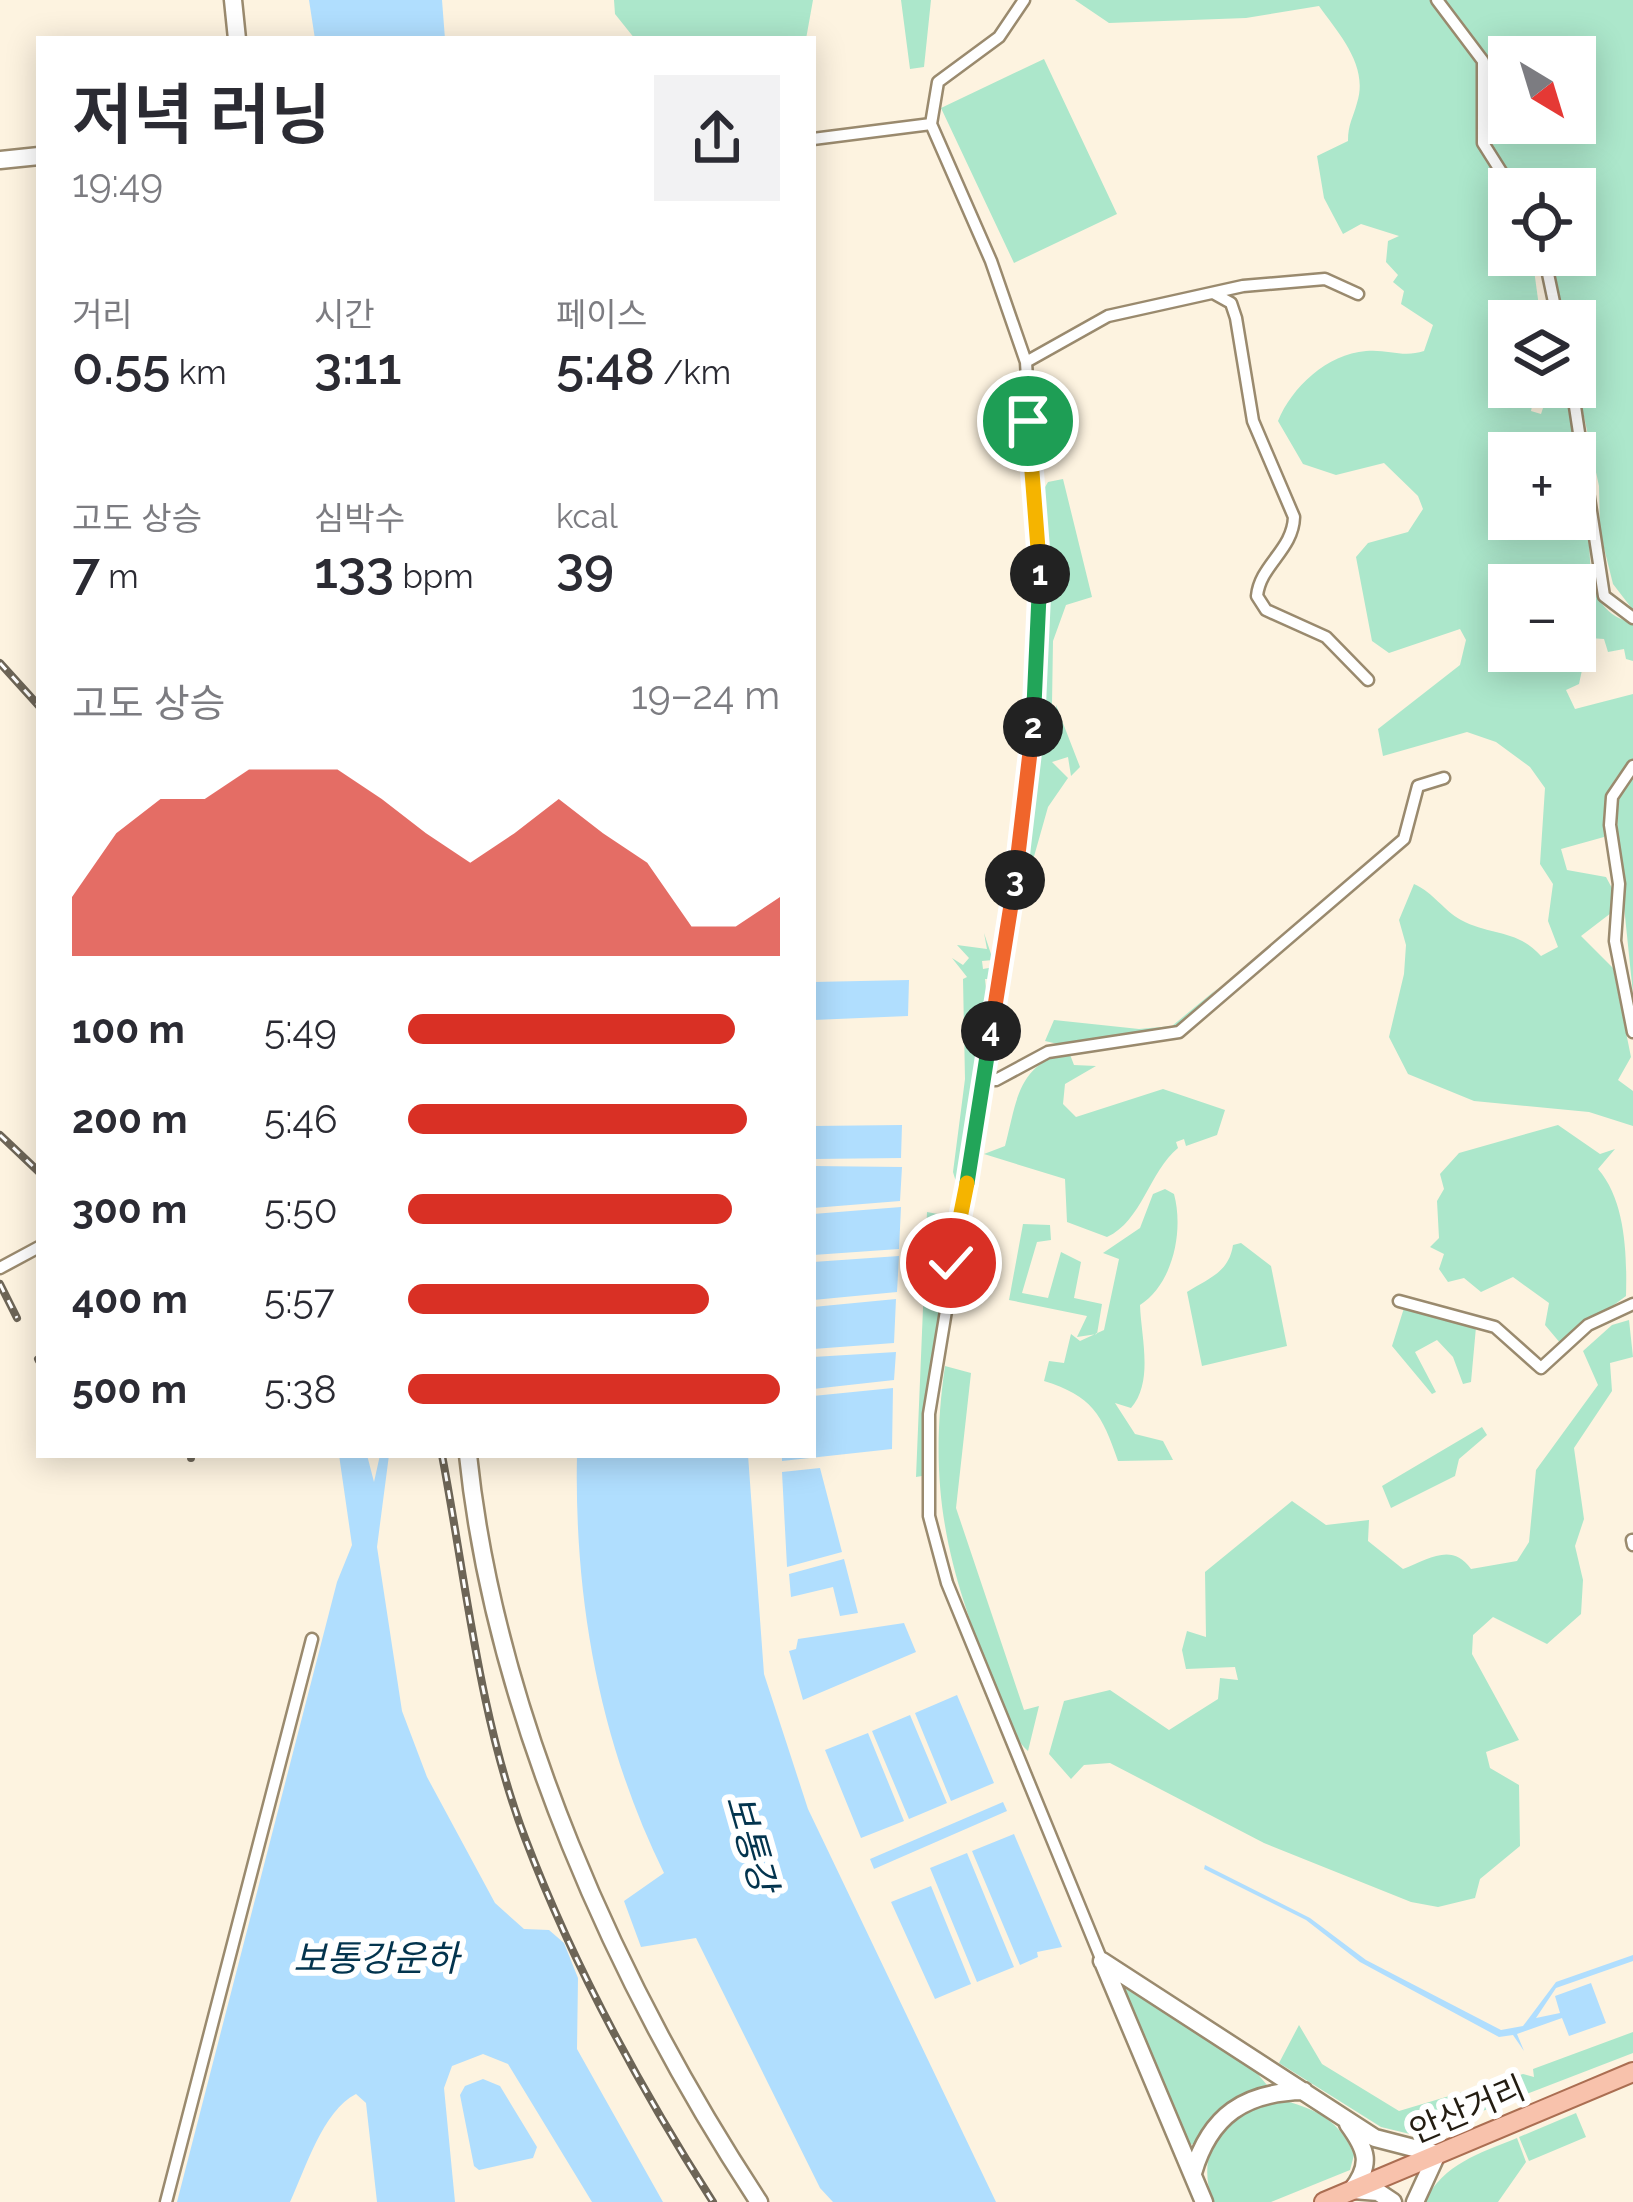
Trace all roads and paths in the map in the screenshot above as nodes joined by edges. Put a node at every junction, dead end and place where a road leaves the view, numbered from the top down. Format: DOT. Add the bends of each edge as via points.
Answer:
graph roads {
  1 [pos="233,0"];
  2 [pos="1024,0"];
  3 [pos="1437,0"];
  4 [pos="237,36"];
  5 [pos="931,124"];
  6 [pos="816,139"];
  7 [pos="36,156"];
  8 [pos="0,160"];
  9 [pos="1499,168"];
  10 [pos="1213,292"];
  11 [pos="1358,295"];
  12 [pos="1026,362"];
  13 [pos="1575,408"];
  14 [pos="1633,618"];
  15 [pos="1368,680"];
  16 [pos="1633,766"];
  17 [pos="1444,778"];
  18 [pos="1633,1032"];
  19 [pos="982,1078"];
  20 [pos="36,1249"];
  21 [pos="0,1268"];
  22 [pos="1399,1300"];
  23 [pos="1633,1304"];
  24 [pos="469,1458"];
  25 [pos="312,1639"];
  26 [pos="1102,1961"];
  27 [pos="1633,2072"];
  28 [pos="1304,2091"];
  29 [pos="1340,2114"];
  30 [pos="1437,2154"];
  31 [pos="1193,2173"];
  32 [pos="1352,2190"];
  33 [pos="166,2202"];
  34 [pos="759,2202"];
  35 [pos="1204,2202"];
  36 [pos="1324,2202"];
  37 [pos="1393,2202"];
  38 [pos="1415,2202"];
  1 -- 4 [label="street"];
  2 -- 5 [label="street" via="999,37 938,82"];
  3 -- 9 [label="street" via="1483,61 1483,143"];
  5 -- 6 [label="street"];
  5 -- 12 [label="street"];
  7 -- 8 [label="street"];
  10 -- 11 [label="street" via="1312,278"];
  10 -- 12 [label="street" via="1108,316"];
  10 -- 15 [label="street" via="1231,303 1253,421 1294,517 1256,596 1266,610 1326,637"];
  12 -- 19 [label="street" via="1041,614 1028,782"];
  13 -- 14 [label="street" via="1604,596"];
  16 -- 18 [label="street" via="1612,797 1610,825 1619,884 1615,941"];
  17 -- 19 [label="street" via="1418,786 1404,838 1179,1032 1048,1052 997,1080"];
  19 -- 26 [label="street" via="929,1414 929,1516 947,1583"];
  20 -- 21 [label="street"];
  22 -- 23 [label="street" via="1495,1327 1541,1368 1588,1325"];
  24 -- 34 [label="street" via="500,1628 577,1862 626,1972"];
  25 -- 33 [label="street"];
  26 -- 28 [label="street"];
  26 -- 31 [label="street"];
  27 -- 30 [label="main road, 안산거리"];
  28 -- 29 [label="street"];
  28 -- 31 [label="street" via="1243,2101 1218,2119"];
  29 -- 30 [label="street" via="1375,2138"];
  29 -- 32 [label="street" via="1366,2152 1366,2171"];
  30 -- 32 [label="main road, 안산거리"];
  30 -- 38 [label="street"];
  31 -- 35 [label="street"];
  32 -- 36 [label="main road, 안산거리"];
  32 -- 37 [label="street"];
}
